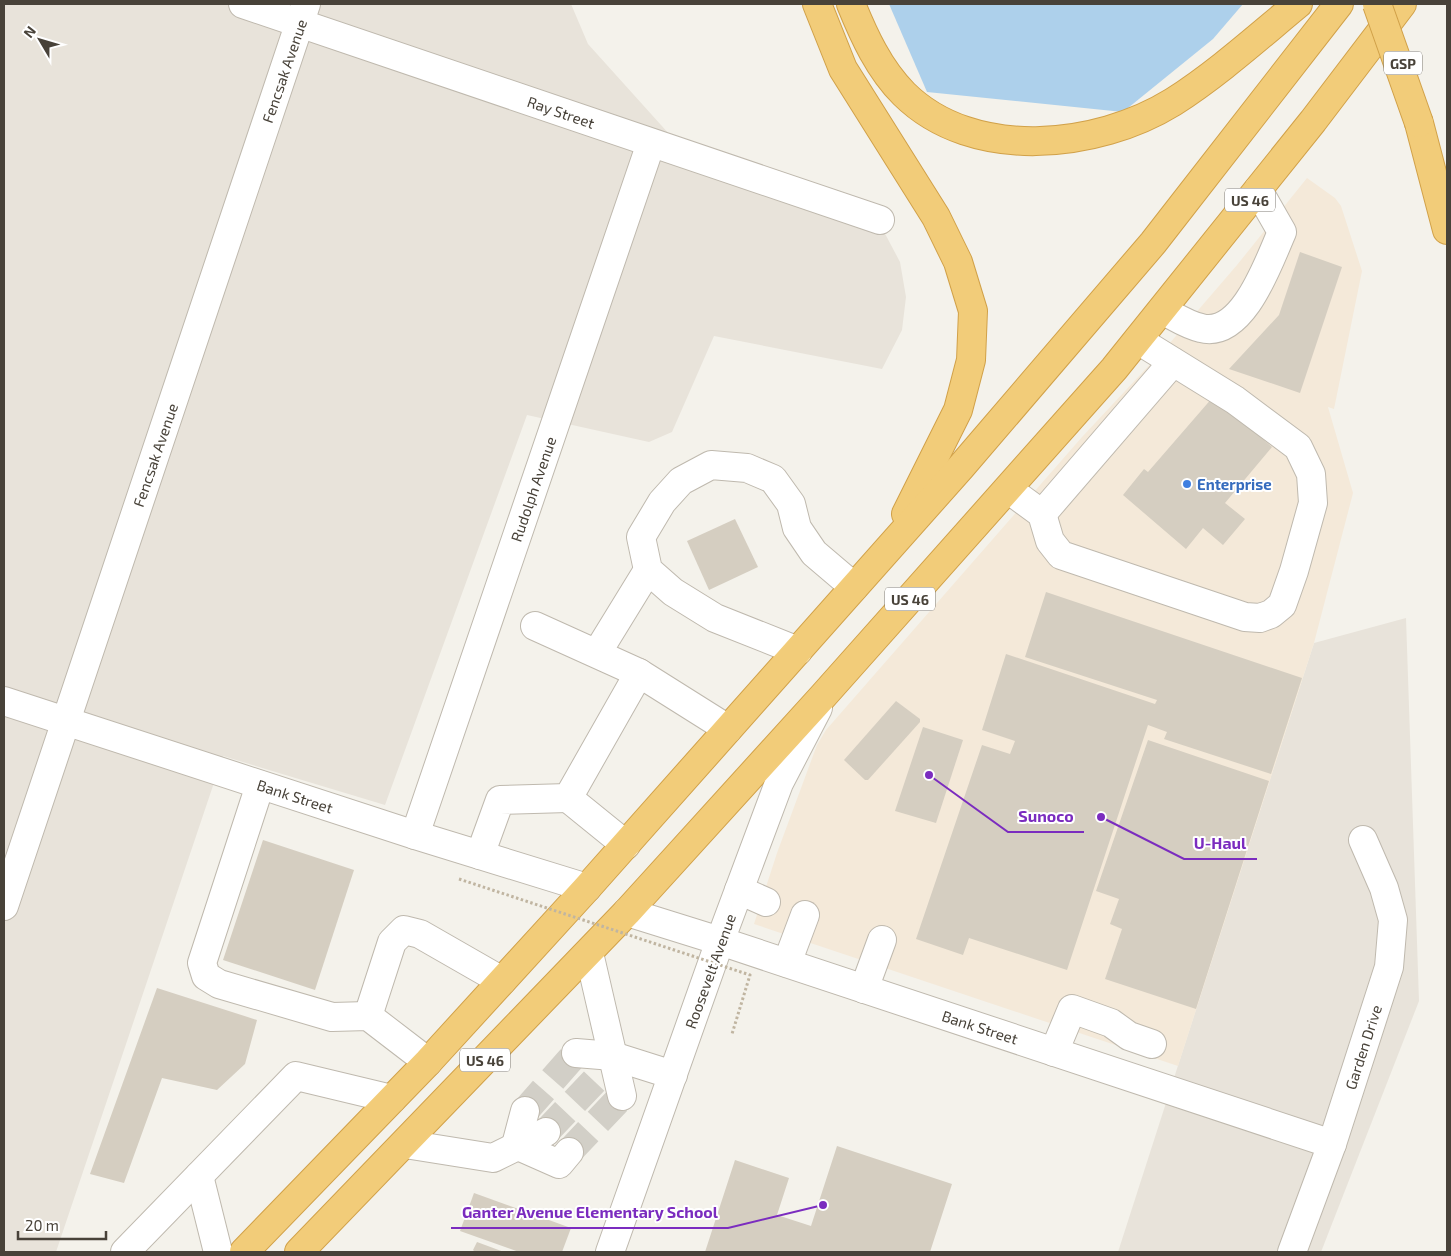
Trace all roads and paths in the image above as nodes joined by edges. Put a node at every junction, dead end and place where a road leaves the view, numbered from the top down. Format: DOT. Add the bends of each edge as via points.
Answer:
graph roads {
  1 [pos="243,4"];
  2 [pos="816,4"];
  3 [pos="851,4"];
  4 [pos="1298,4"];
  5 [pos="1340,4"];
  6 [pos="1377,4"];
  7 [pos="1387,4"];
  8 [pos="1402,4"];
  9 [pos="1423,4"];
  10 [pos="303,13"];
  11 [pos="1313,121"];
  12 [pos="1419,123"];
  13 [pos="651,143"];
  14 [pos="1258,190"];
  15 [pos="880,220"];
  16 [pos="1447,230"];
  17 [pos="1162,310"];
  18 [pos="1138,340"];
  19 [pos="1173,362"];
  20 [pos="1008,489"];
  21 [pos="1042,514"];
  22 [pos="890,547"];
  23 [pos="648,570"];
  24 [pos="854,587"];
  25 [pos="535,626"];
  26 [pos="798,651"];
  27 [pos="597,654"];
  28 [pos="639,673"];
  29 [pos="824,695"];
  30 [pos="4,701"];
  31 [pos="66,722"];
  32 [pos="728,730"];
  33 [pos="260,785"];
  34 [pos="568,798"];
  35 [pos="415,835"];
  36 [pos="1363,840"];
  37 [pos="626,845"];
  38 [pos="480,855"];
  39 [pos="460,879"];
  40 [pos="587,888"];
  41 [pos="739,890"];
  42 [pos="766,902"];
  43 [pos="4,906"];
  44 [pos="627,912"];
  45 [pos="805,915"];
  46 [pos="720,940"];
  47 [pos="882,940"];
  48 [pos="589,953"];
  49 [pos="786,963"];
  50 [pos="502,981"];
  51 [pos="864,989"];
  52 [pos="368,1016"];
  53 [pos="732,1034"];
  54 [pos="1054,1052"];
  55 [pos="576,1053"];
  56 [pos="428,1062"];
  57 [pos="606,1066"];
  58 [pos="1117,1072"];
  59 [pos="673,1075"];
  60 [pos="622,1096"];
  61 [pos="392,1099"];
  62 [pos="525,1112"];
  63 [pos="546,1132"];
  64 [pos="404,1144"];
  65 [pos="1332,1144"];
  66 [pos="516,1145"];
  67 [pos="569,1152"];
  68 [pos="199,1176"];
  69 [pos="343,1208"];
  70 [pos="125,1252"];
  71 [pos="218,1252"];
  72 [pos="244,1252"];
  73 [pos="299,1252"];
  74 [pos="317,1252"];
  75 [pos="610,1252"];
  76 [pos="1292,1252"];
  1 -- 10 [label="street, Ray Street"];
  2 -- 22 [label="highway" via="843,68 936,217 958,262 973,311 971,360 958,410"];
  3 -- 4 [label="highway" via="872,53 905,94 941,121 988,138 1034,142 1130,123 1173,102"];
  5 -- 22 [label="highway, US 46" via="1153,243"];
  6 -- 12 [label="highway, bridge"];
  7 -- 12 [label="highway, GSP, bridge"];
  8 -- 11 [label="highway, US 46"];
  9 -- 11 [label="highway"];
  10 -- 13 [label="street, Ray Street"];
  10 -- 31 [label="street, Fencsak Avenue"];
  11 -- 14 [label="highway, US 46"];
  12 -- 16 [label="highway, GSP"];
  13 -- 15 [label="street, Ray Street"];
  13 -- 35 [label="street, Rudolph Avenue"];
  14 -- 17 [label="highway, US 46"];
  14 -- 17 [label="street" via="1282,232 1260,282 1242,310 1222,327 1202,329"];
  17 -- 18 [label="highway, US 46"];
  18 -- 19 [label="street"];
  18 -- 20 [label="highway, US 46"];
  19 -- 21 [label="street"];
  19 -- 21 [label="street" via="1235,400 1298,447 1311,474 1313,503 1282,605 1272,614 1260,618 1245,617 1061,555 1050,541"];
  20 -- 21 [label="street"];
  20 -- 29 [label="highway, US 46"];
  22 -- 24 [label="highway, US 46"];
  23 -- 24 [label="street" via="641,537 662,502 681,481 711,464 748,468 773,479 791,504 798,528 814,553"];
  23 -- 26 [label="street" via="674,592 715,618"];
  23 -- 27 [label="street"];
  24 -- 26 [label="highway, US 46"];
  25 -- 27 [label="street"];
  26 -- 32 [label="highway, US 46"];
  27 -- 28 [label="street"];
  28 -- 32 [label="street"];
  28 -- 34 [label="street"];
  29 -- 41 [label="street, Roosevelt Avenue" via="779,783"];
  29 -- 44 [label="highway, US 46"];
  30 -- 31 [label="street, Bank Street"];
  31 -- 33 [label="street, Bank Street"];
  31 -- 43 [label="street, Fencsak Avenue"];
  32 -- 37 [label="highway, US 46"];
  33 -- 35 [label="street, Bank Street"];
  33 -- 52 [label="street" via="202,963 206,976 219,984 332,1017"];
  34 -- 37 [label="street"];
  34 -- 38 [label="street" via="500,800"];
  35 -- 38 [label="street, Bank Street"];
  36 -- 65 [label="street, Garden Drive" via="1384,888 1393,920 1389,967"];
  37 -- 40 [label="highway, US 46"];
  38 -- 40 [label="street, Bank Street"];
  39 -- 53 [label="path, bridge" via="750,975"];
  40 -- 50 [label="highway, US 46"];
  41 -- 42 [label="street"];
  41 -- 46 [label="street, Roosevelt Avenue"];
  44 -- 46 [label="street, Bank Street"];
  44 -- 48 [label="highway, US 46"];
  45 -- 49 [label="street"];
  46 -- 49 [label="street, Bank Street"];
  46 -- 59 [label="street, Roosevelt Avenue"];
  47 -- 51 [label="street"];
  48 -- 57 [label="street"];
  48 -- 64 [label="highway, US 46"];
  49 -- 51 [label="street, Bank Street"];
  50 -- 52 [label="street" via="420,934 404,930 392,942"];
  50 -- 56 [label="highway, US 46"];
  51 -- 54 [label="street, Bank Street"];
  52 -- 56 [label="street"];
  54 -- 58 [label="street, Bank Street"];
  54 -- 58 [label="street" via="1072,1009 1111,1023 1140,1040"];
  55 -- 57 [label="street"];
  56 -- 61 [label="highway, US 46"];
  57 -- 59 [label="street"];
  57 -- 60 [label="street"];
  58 -- 65 [label="street, Bank Street"];
  59 -- 75 [label="street, Roosevelt Avenue"];
  61 -- 68 [label="street" via="296,1076"];
  61 -- 72 [label="highway, US 46"];
  62 -- 66 [label="street"];
  63 -- 66 [label="street"];
  64 -- 66 [label="street" via="493,1158"];
  64 -- 69 [label="highway, US 46"];
  65 -- 76 [label="street, Garden Drive"];
  66 -- 67 [label="street" via="560,1164"];
  68 -- 70 [label="street"];
  68 -- 71 [label="street"];
  69 -- 73 [label="highway, US 46"];
  69 -- 74 [label="highway"];
}
